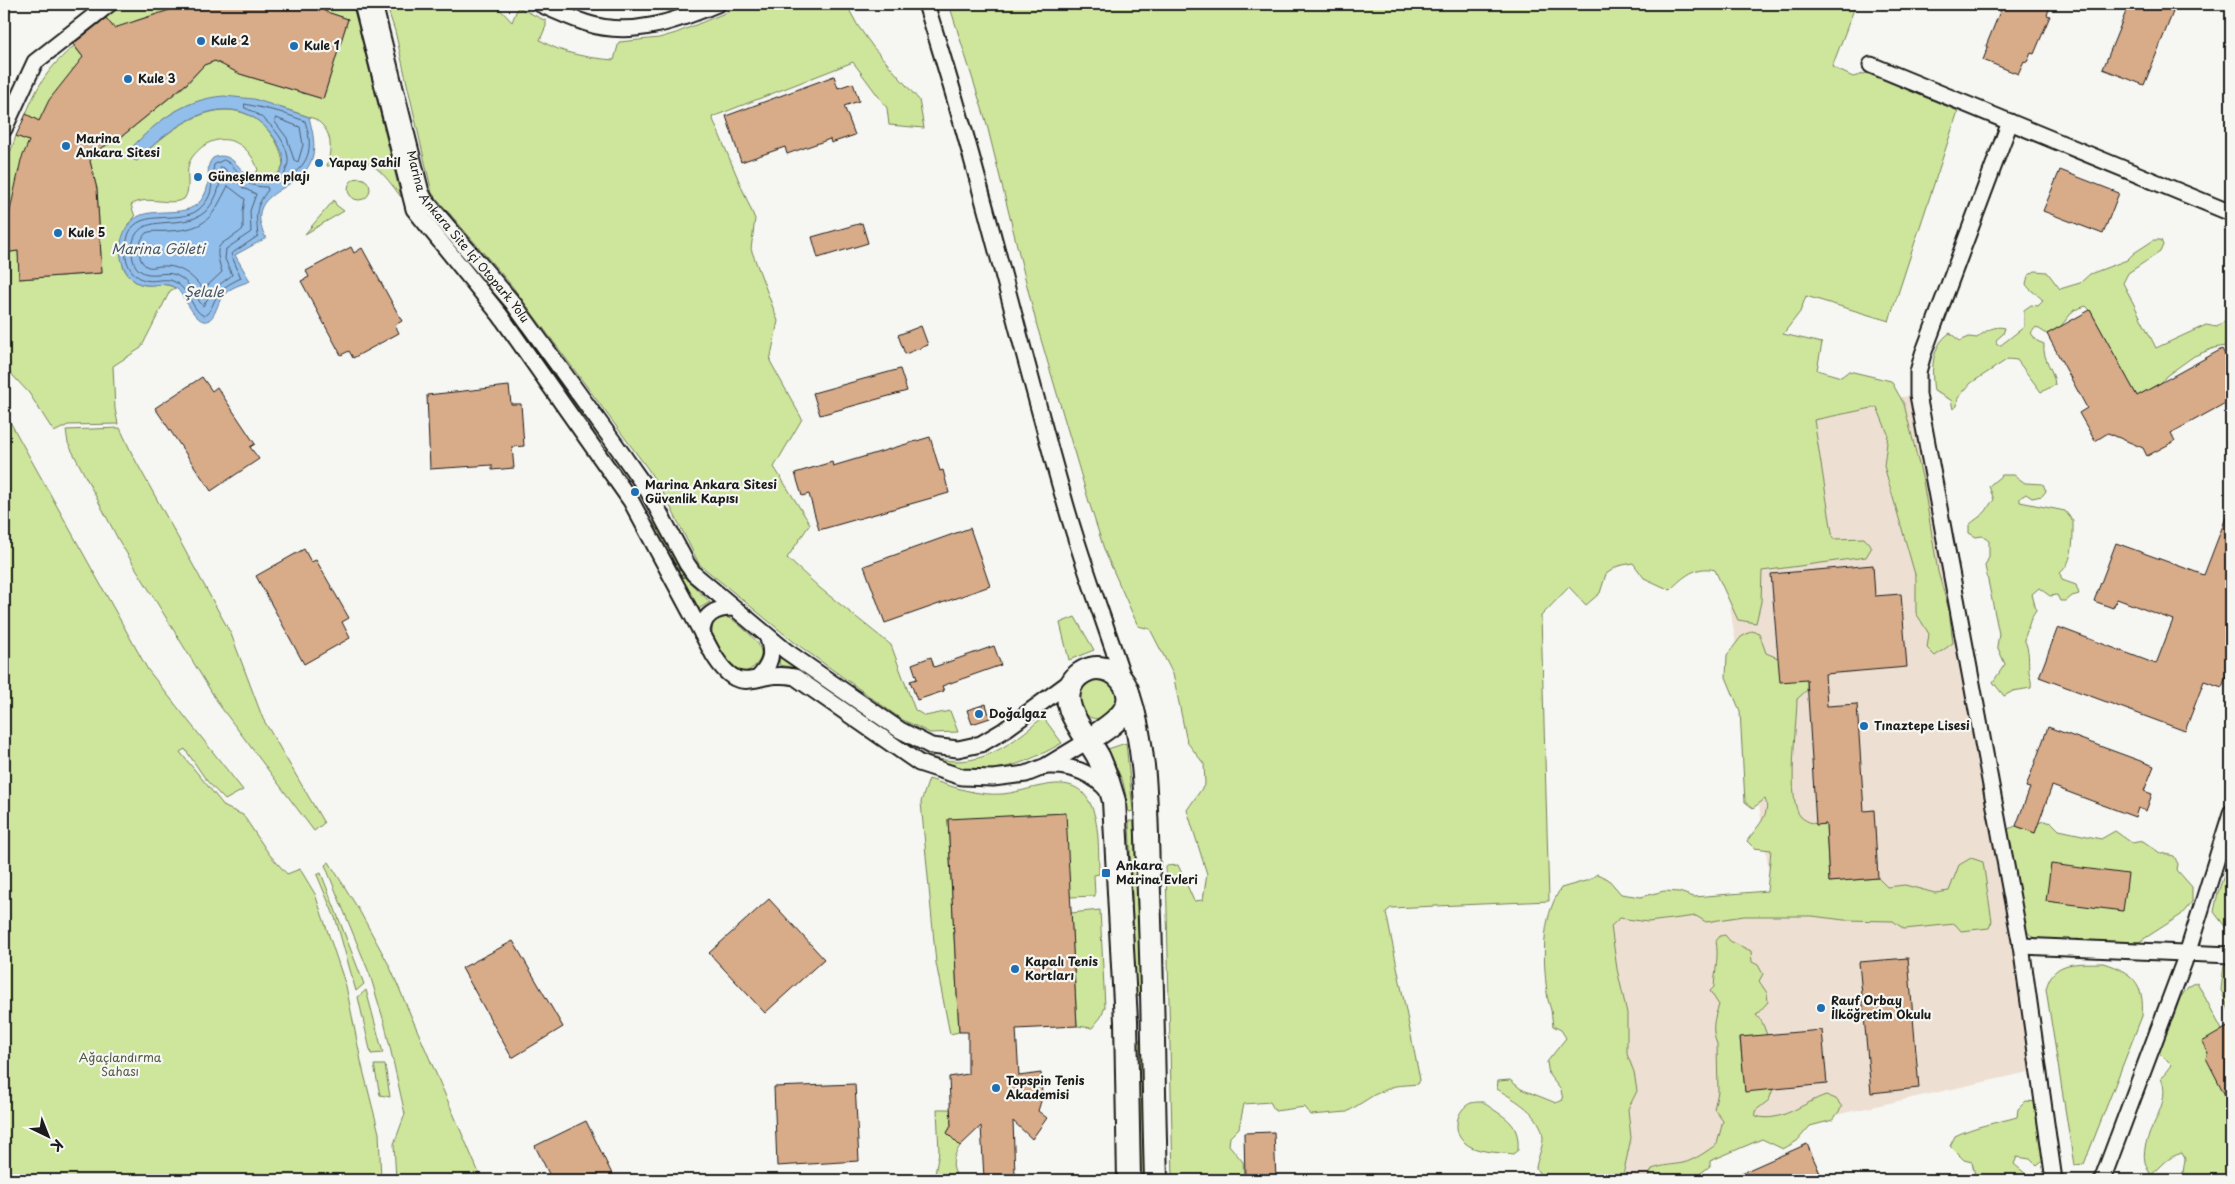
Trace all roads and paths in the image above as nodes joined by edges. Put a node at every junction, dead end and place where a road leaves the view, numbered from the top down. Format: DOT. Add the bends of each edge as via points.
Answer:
graph roads {
  1 [pos="109,4"];
  2 [pos="362,4"];
  3 [pos="374,4"];
  4 [pos="540,4"];
  5 [pos="717,4"];
  6 [pos="926,4"];
  7 [pos="1871,65"];
  8 [pos="2010,122"];
  9 [pos="4,129"];
  10 [pos="2231,214"];
  11 [pos="733,608"];
  12 [pos="1108,633"];
  13 [pos="702,634"];
  14 [pos="767,636"];
  15 [pos="1080,674"];
  16 [pos="758,679"];
  17 [pos="1126,686"];
  18 [pos="1089,740"];
  19 [pos="1046,766"];
  20 [pos="1114,801"];
  21 [pos="2231,813"];
  22 [pos="2020,946"];
  23 [pos="2187,954"];
  24 [pos="2231,955"];
  25 [pos="1129,1180"];
  26 [pos="1156,1180"];
  27 [pos="2054,1180"];
  28 [pos="2102,1180"];
  1 -- 9 [label="street" via="35,62"];
  2 -- 13 [label="street" via="414,208 500,315 631,501"];
  3 -- 11 [label="street, Marina Ankara Site İçi Otopark Yolu" via="421,192 512,303 615,444 648,491 694,574"];
  4 -- 5 [label="street" via="587,24 629,29 665,24"];
  6 -- 12 [label="street" via="955,94 1065,504"];
  7 -- 8 [label="street"];
  8 -- 10 [label="street"];
  8 -- 22 [label="street" via="1923,354 1918,387"];
  11 -- 13 [label="street" via="711,613 702,626"];
  11 -- 14 [label="street"];
  12 -- 15 [label="street" via="1105,651"];
  12 -- 17 [label="street"];
  13 -- 16 [label="street" via="728,675 736,679"];
  14 -- 15 [label="street" via="900,730 924,743 943,748 966,748 987,741"];
  14 -- 16 [label="street" via="771,646 770,664"];
  15 -- 17 [label="street" via="1098,668 1108,670"];
  15 -- 18 [label="street" via="1069,687 1069,704"];
  16 -- 19 [label="street" via="795,677 913,759 948,774 993,778 1026,774"];
  17 -- 18 [label="street" via="1128,699 1124,712"];
  17 -- 26 [label="street" via="1140,738 1145,793 1152,948"];
  18 -- 19 [label="street"];
  18 -- 20 [label="street" via="1105,772"];
  19 -- 20 [label="street" via="1068,767 1085,773 1103,785"];
  20 -- 25 [label="street" via="1126,1020"];
  21 -- 23 [label="street"];
  22 -- 23 [label="street"];
  22 -- 27 [label="street"];
  23 -- 24 [label="street"];
  23 -- 28 [label="street"];
}
